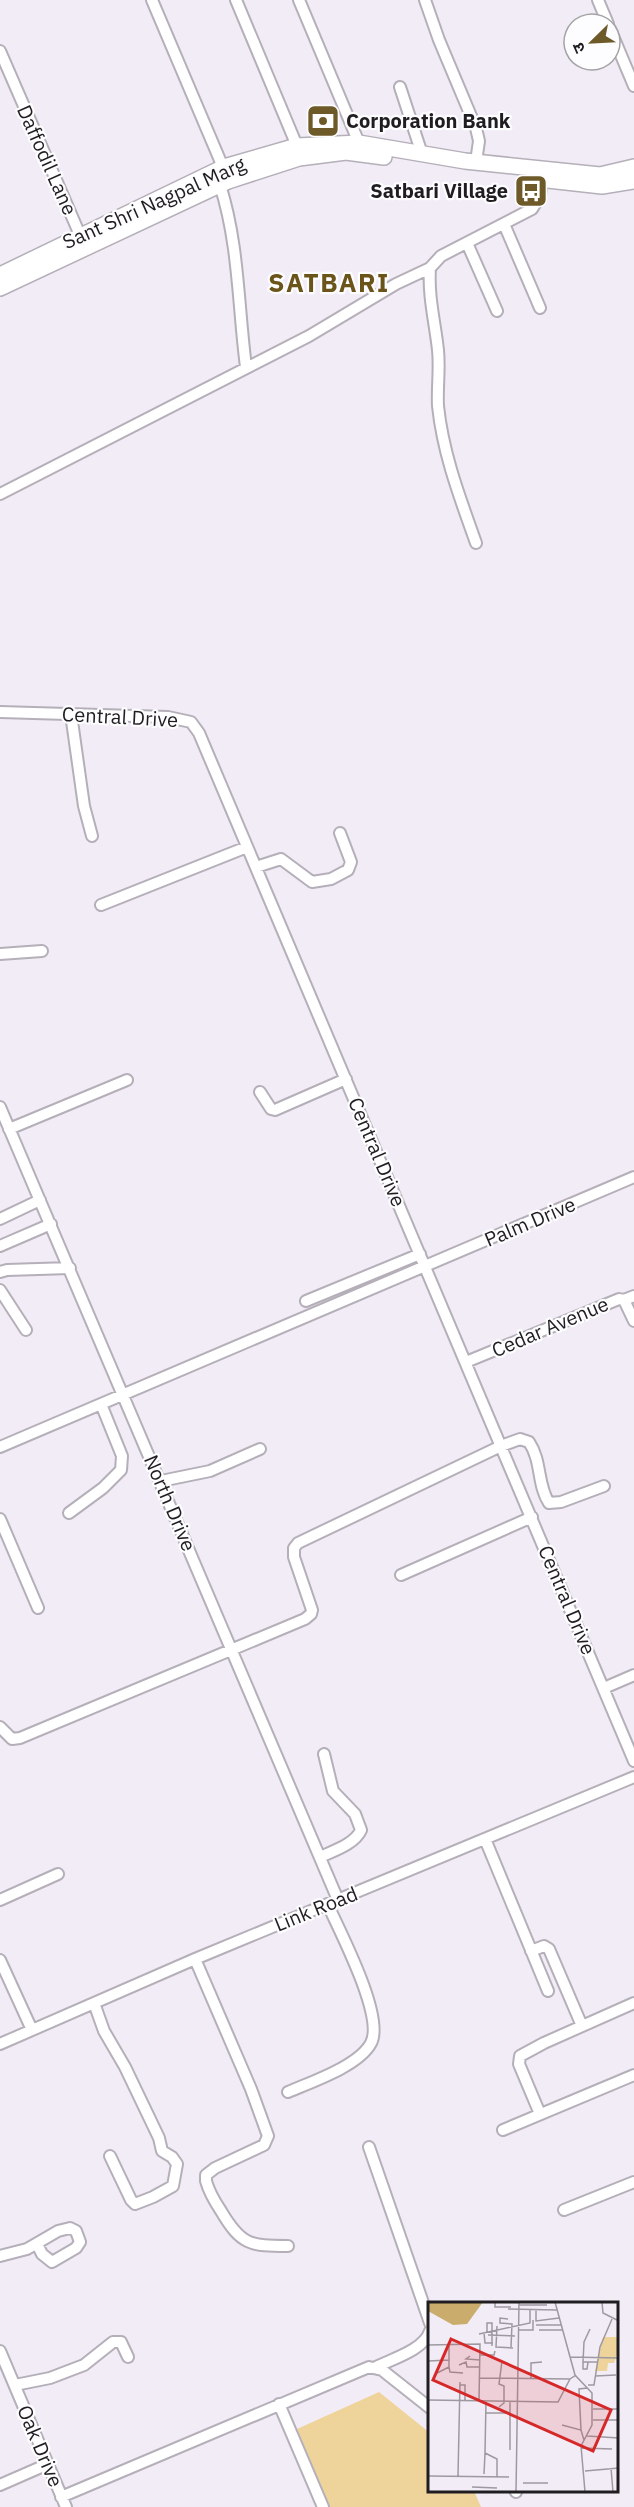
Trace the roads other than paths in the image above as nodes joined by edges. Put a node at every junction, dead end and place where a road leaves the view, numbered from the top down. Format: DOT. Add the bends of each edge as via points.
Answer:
graph roads {
  1 [pos="152,0"];
  2 [pos="236,0"];
  3 [pos="299,0"];
  4 [pos="425,0"];
  5 [pos="0,51"];
  6 [pos="622,58"];
  7 [pos="634,86"];
  8 [pos="400,87"];
  9 [pos="359,143"];
  10 [pos="297,146"];
  11 [pos="422,154"];
  12 [pos="476,162"];
  13 [pos="634,167"];
  14 [pos="543,174"];
  15 [pos="224,178"];
  16 [pos="634,181"];
  17 [pos="504,224"];
  18 [pos="80,235"];
  19 [pos="467,243"];
  20 [pos="430,268"];
  21 [pos="0,275"];
  22 [pos="0,288"];
  23 [pos="540,309"];
  24 [pos="497,310"];
  25 [pos="246,367"];
  26 [pos="0,494"];
  27 [pos="476,543"];
  28 [pos="0,712"];
  29 [pos="70,714"];
  30 [pos="340,833"];
  31 [pos="92,836"];
  32 [pos="248,847"];
  33 [pos="256,867"];
  34 [pos="101,905"];
  35 [pos="42,951"];
  36 [pos="0,954"];
  37 [pos="346,1079"];
  38 [pos="127,1080"];
  39 [pos="260,1092"];
  40 [pos="0,1107"];
  41 [pos="9,1129"];
  42 [pos="634,1177"];
  43 [pos="40,1200"];
  44 [pos="0,1219"];
  45 [pos="51,1224"];
  46 [pos="0,1246"];
  47 [pos="420,1254"];
  48 [pos="426,1266"];
  49 [pos="70,1268"];
  50 [pos="0,1272"];
  51 [pos="0,1290"];
  52 [pos="629,1298"];
  53 [pos="306,1301"];
  54 [pos="634,1321"];
  55 [pos="26,1330"];
  56 [pos="466,1362"];
  57 [pos="124,1394"];
  58 [pos="101,1404"];
  59 [pos="501,1446"];
  60 [pos="0,1447"];
  61 [pos="260,1449"];
  62 [pos="161,1481"];
  63 [pos="604,1486"];
  64 [pos="69,1513"];
  65 [pos="532,1517"];
  66 [pos="0,1520"];
  67 [pos="400,1575"];
  68 [pos="38,1608"];
  69 [pos="232,1649"];
  70 [pos="634,1675"];
  71 [pos="604,1688"];
  72 [pos="0,1727"];
  73 [pos="324,1754"];
  74 [pos="634,1761"];
  75 [pos="634,1777"];
  76 [pos="485,1839"];
  77 [pos="320,1857"];
  78 [pos="58,1874"];
  79 [pos="0,1900"];
  80 [pos="333,1903"];
  81 [pos="531,1951"];
  82 [pos="195,1959"];
  83 [pos="0,1960"];
  84 [pos="548,1991"];
  85 [pos="94,2003"];
  86 [pos="634,2003"];
  87 [pos="582,2026"];
  88 [pos="32,2030"];
  89 [pos="0,2044"];
  90 [pos="634,2075"];
  91 [pos="288,2092"];
  92 [pos="540,2114"];
  93 [pos="503,2130"];
  94 [pos="369,2147"];
  95 [pos="110,2156"];
  96 [pos="634,2182"];
  97 [pos="564,2210"];
  98 [pos="37,2244"];
  99 [pos="288,2246"];
  100 [pos="0,2256"];
  101 [pos="428,2317"];
  102 [pos="428,2335"];
  103 [pos="0,2352"];
  104 [pos="128,2357"];
  105 [pos="376,2367"];
  106 [pos="15,2385"];
  107 [pos="279,2404"];
  108 [pos="428,2407"];
  109 [pos="48,2464"];
  110 [pos="0,2485"];
  111 [pos="64,2502"];
  112 [pos="323,2507"];
  1 -- 15 [label="street"];
  2 -- 10 [label="street"];
  3 -- 9 [label="street"];
  4 -- 12 [label="street" via="476,128"];
  5 -- 18 [label="street, Daffodil Lane"];
  6 -- 7 [label="street"];
  8 -- 11 [label="street"];
  9 -- 10 [label="main road, Sant Shri Nagpal Marg"];
  9 -- 11 [label="main road, Sant Shri Nagpal Marg"];
  10 -- 15 [label="main road, Sant Shri Nagpal Marg"];
  11 -- 12 [label="main road, Sant Shri Nagpal Marg"];
  12 -- 14 [label="main road, Sant Shri Nagpal Marg"];
  13 -- 14 [label="main road, Sant Shri Nagpal Marg" via="600,175"];
  14 -- 15 [label="main road, Sant Shri Nagpal Marg" via="459,170 346,152"];
  14 -- 16 [label="main road, Sant Shri Nagpal Marg" via="602,186"];
  14 -- 17 [label="street" via="536,206"];
  15 -- 18 [label="main road, Sant Shri Nagpal Marg"];
  15 -- 22 [label="main road, Sant Shri Nagpal Marg"];
  15 -- 25 [label="street" via="237,260"];
  17 -- 19 [label="street"];
  17 -- 23 [label="street"];
  18 -- 21 [label="main road, Sant Shri Nagpal Marg"];
  19 -- 20 [label="street" via="437,259"];
  19 -- 24 [label="street"];
  20 -- 25 [label="street"];
  20 -- 27 [label="street" via="441,428 453,478"];
  25 -- 26 [label="street"];
  28 -- 29 [label="street, Central Drive"];
  29 -- 31 [label="street"];
  29 -- 32 [label="street, Central Drive" via="168,717 191,722"];
  30 -- 33 [label="street" via="351,862 348,870 331,879 312,882 280,859"];
  32 -- 33 [label="street, Central Drive"];
  32 -- 34 [label="street"];
  33 -- 37 [label="street, Central Drive"];
  35 -- 36 [label="street"];
  37 -- 39 [label="street" via="275,1110"];
  37 -- 47 [label="street, Central Drive"];
  38 -- 41 [label="street"];
  40 -- 41 [label="street, North Drive"];
  41 -- 43 [label="street, North Drive"];
  42 -- 48 [label="street, Palm Drive"];
  43 -- 44 [label="street"];
  43 -- 45 [label="street, North Drive"];
  45 -- 46 [label="street"];
  45 -- 49 [label="street, North Drive"];
  47 -- 48 [label="street, Central Drive"];
  47 -- 53 [label="street"];
  48 -- 56 [label="street, Central Drive"];
  48 -- 57 [label="street, Palm Drive"];
  49 -- 50 [label="street"];
  49 -- 57 [label="street, North Drive"];
  51 -- 55 [label="street"];
  52 -- 54 [label="street"];
  52 -- 56 [label="street, Cedar Avenue"];
  56 -- 59 [label="street, Central Drive"];
  57 -- 58 [label="street, Palm Drive"];
  57 -- 62 [label="street, North Drive"];
  58 -- 60 [label="street, Palm Drive"];
  58 -- 64 [label="street" via="122,1456 122,1470"];
  59 -- 63 [label="street" via="520,1439 529,1442 549,1503"];
  59 -- 65 [label="street, Central Drive"];
  59 -- 69 [label="street" via="298,1543 294,1557 311,1614"];
  61 -- 62 [label="street" via="210,1471"];
  62 -- 69 [label="street, North Drive"];
  65 -- 67 [label="street"];
  65 -- 71 [label="street, Central Drive"];
  66 -- 68 [label="street"];
  69 -- 72 [label="street" via="20,1738 12,1739"];
  69 -- 77 [label="street, North Drive"];
  70 -- 71 [label="street"];
  71 -- 74 [label="street, Central Drive"];
  73 -- 77 [label="street" via="333,1791 354,1814 361,1830 351,1842"];
  75 -- 76 [label="street, Link Road"];
  76 -- 80 [label="street, Link Road"];
  76 -- 81 [label="street"];
  77 -- 80 [label="street, North Drive"];
  78 -- 79 [label="street"];
  80 -- 82 [label="street, Link Road"];
  80 -- 91 [label="street, North Drive" via="370,2004 374,2024 371,2043 340,2068"];
  81 -- 84 [label="street"];
  81 -- 87 [label="street" via="544,1946 549,1949"];
  82 -- 85 [label="street, Link Road"];
  82 -- 99 [label="street" via="268,2136 264,2145 215,2168 206,2175 206,2181 238,2237 256,2244"];
  83 -- 88 [label="street"];
  85 -- 88 [label="street, Link Road"];
  85 -- 95 [label="street" via="162,2151 177,2164 173,2186 135,2204"];
  86 -- 87 [label="street"];
  87 -- 92 [label="street" via="524,2053 518,2060"];
  88 -- 89 [label="street, Link Road"];
  90 -- 92 [label="street"];
  92 -- 93 [label="street"];
  94 -- 101 [label="street"];
  96 -- 97 [label="street"];
  98 -- 100 [label="street"];
  102 -- 105 [label="street" via="418,2346"];
  103 -- 106 [label="street, Oak Drive"];
  104 -- 106 [label="street" via="121,2342 113,2342 84,2365 50,2378"];
  105 -- 107 [label="street" via="359,2370"];
  105 -- 108 [label="street"];
  106 -- 109 [label="street, Oak Drive"];
  107 -- 111 [label="street"];
  107 -- 112 [label="street"];
  109 -- 110 [label="street"];
  109 -- 111 [label="street, Oak Drive"];
}
